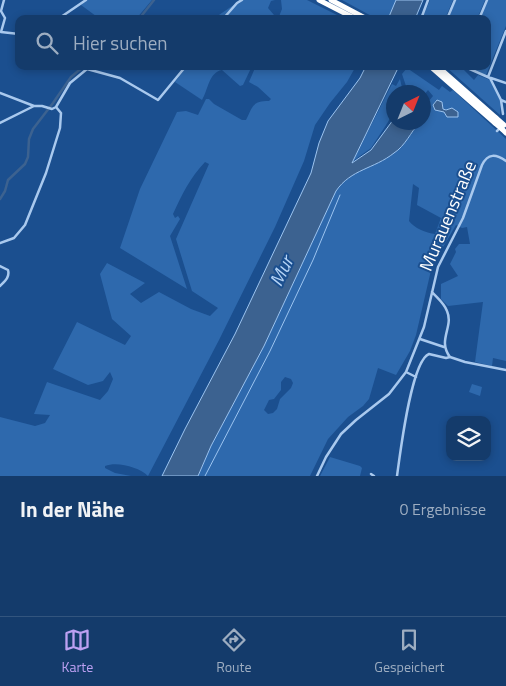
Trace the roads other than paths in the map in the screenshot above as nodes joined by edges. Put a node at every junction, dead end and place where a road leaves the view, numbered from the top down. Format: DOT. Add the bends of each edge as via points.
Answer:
graph roads {
  1 [pos="4,0"];
  2 [pos="86,0"];
  3 [pos="242,0"];
  4 [pos="319,0"];
  5 [pos="331,0"];
  6 [pos="428,0"];
  7 [pos="455,0"];
  8 [pos="487,0"];
  9 [pos="64,15"];
  10 [pos="226,15"];
  11 [pos="348,15"];
  12 [pos="359,15"];
  13 [pos="422,15"];
  14 [pos="449,15"];
  15 [pos="481,15"];
  16 [pos="506,31"];
  17 [pos="0,32"];
  18 [pos="15,34"];
  19 [pos="85,70"];
  20 [pos="94,70"];
  21 [pos="183,70"];
  22 [pos="435,70"];
  23 [pos="442,70"];
  24 [pos="472,70"];
  25 [pos="489,78"];
  26 [pos="506,83"];
  27 [pos="0,93"];
  28 [pos="502,100"];
  29 [pos="506,102"];
  30 [pos="34,106"];
  31 [pos="56,107"];
  32 [pos="503,114"];
  33 [pos="496,120"];
  34 [pos="0,123"];
  35 [pos="502,129"];
  36 [pos="506,160"];
  37 [pos="0,243"];
  38 [pos="0,266"];
  39 [pos="0,286"];
  40 [pos="432,292"];
  41 [pos="420,339"];
  42 [pos="444,347"];
  43 [pos="450,357"];
  44 [pos="506,370"];
  45 [pos="406,372"];
  46 [pos="416,377"];
  47 [pos="317,476"];
  48 [pos="397,476"];
  1 -- 17 [label="street" via="1,11 5,19"];
  2 -- 9 [label="street"];
  3 -- 10 [label="street"];
  4 -- 11 [label="highway"];
  5 -- 12 [label="highway"];
  6 -- 13 [label="street"];
  7 -- 14 [label="street"];
  8 -- 15 [label="street"];
  16 -- 25 [label="street"];
  17 -- 18 [label="street"];
  19 -- 31 [label="street" via="73,80"];
  20 -- 21 [label="street" via="120,78 158,100"];
  22 -- 33 [label="highway"];
  23 -- 33 [label="highway"];
  24 -- 25 [label="street"];
  25 -- 26 [label="street"];
  25 -- 28 [label="street"];
  27 -- 30 [label="street"];
  28 -- 29 [label="street"];
  28 -- 32 [label="street"];
  30 -- 31 [label="street"];
  30 -- 34 [label="street"];
  31 -- 37 [label="street" via="61,113 60,128 24,228 11,240"];
  33 -- 35 [label="highway, bridge"];
  36 -- 40 [label="street, Murauenstraße" via="495,155 484,160 463,218 438,267"];
  38 -- 39 [label="street" via="9,274"];
  40 -- 41 [label="street, Murauenstraße"];
  40 -- 42 [label="street" via="449,315"];
  41 -- 42 [label="street"];
  41 -- 45 [label="street, Murauenstraße"];
  42 -- 43 [label="street"];
  43 -- 44 [label="street"];
  43 -- 46 [label="street" via="426,355"];
  45 -- 46 [label="street"];
  45 -- 47 [label="street, Murauenstraße" via="389,394 342,434"];
  46 -- 48 [label="street" via="403,430"];
}
